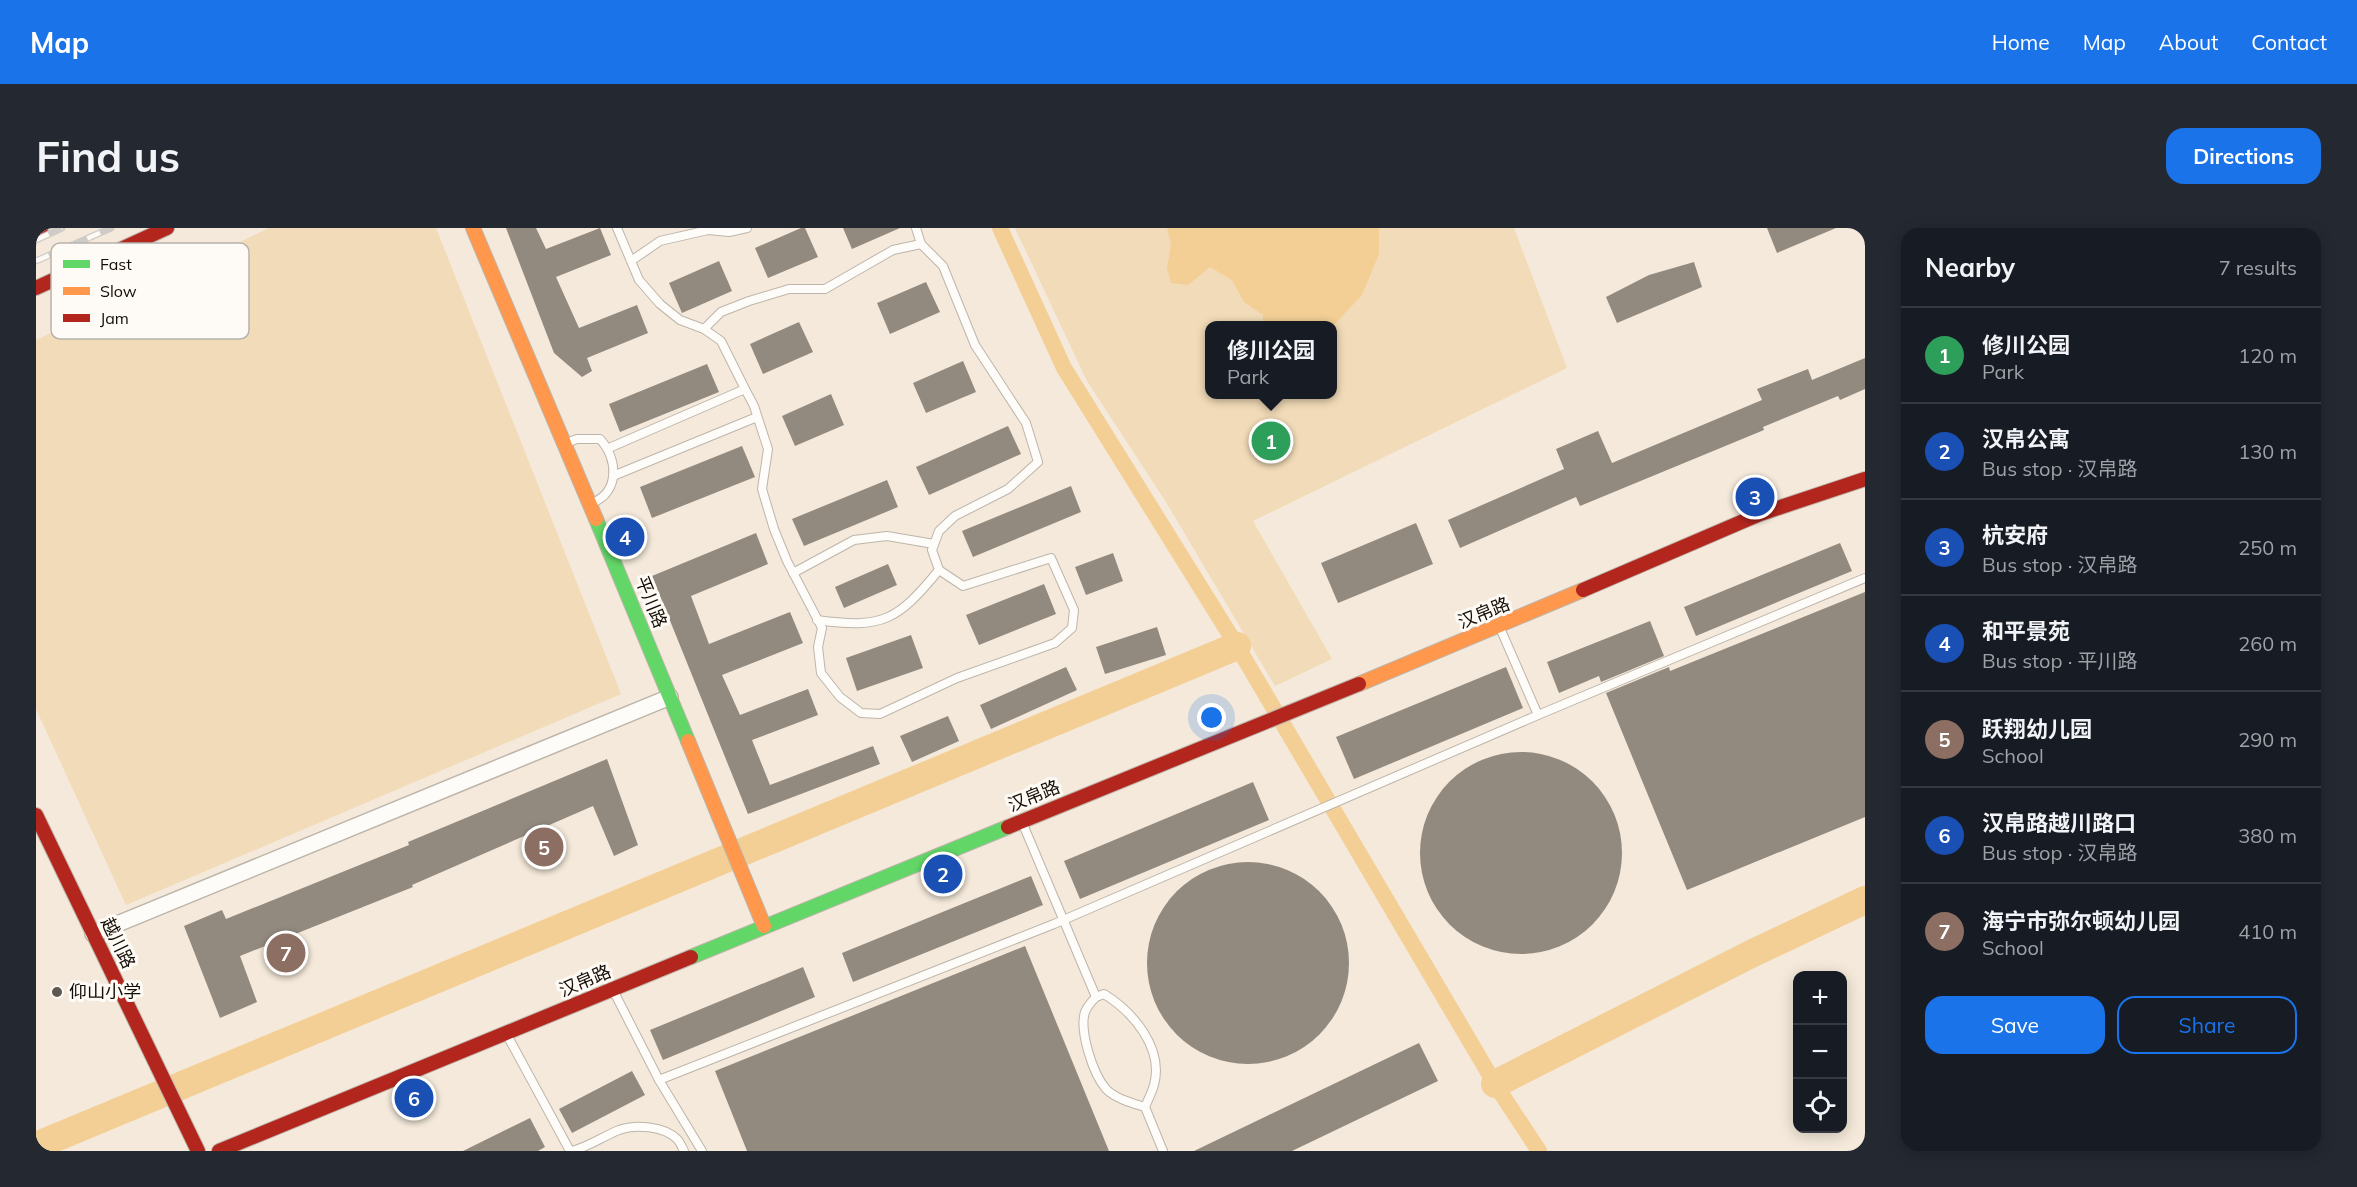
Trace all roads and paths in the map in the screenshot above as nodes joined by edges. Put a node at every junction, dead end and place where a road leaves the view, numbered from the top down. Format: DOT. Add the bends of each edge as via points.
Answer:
graph roads {
  1 [pos="41,228"];
  2 [pos="167,228"];
  3 [pos="473,228"];
  4 [pos="617,228"];
  5 [pos="747,228"];
  6 [pos="916,228"];
  7 [pos="36,230"];
  8 [pos="134,243"];
  9 [pos="921,244"];
  10 [pos="631,261"];
  11 [pos="51,281"];
  12 [pos="36,288"];
  13 [pos="704,329"];
  14 [pos="745,389"];
  15 [pos="757,417"];
  16 [pos="564,444"];
  17 [pos="609,448"];
  18 [pos="614,476"];
  19 [pos="1865,479"];
  20 [pos="590,504"];
  21 [pos="934,544"];
  22 [pos="939,570"];
  23 [pos="793,573"];
  24 [pos="1865,578"];
  25 [pos="818,620"];
  26 [pos="1499,626"];
  27 [pos="670,697"];
  28 [pos="1538,715"];
  29 [pos="36,815"];
  30 [pos="1022,820"];
  31 [pos="1064,920"];
  32 [pos="764,926"];
  33 [pos="93,934"];
  34 [pos="612,988"];
  35 [pos="1096,997"];
  36 [pos="506,1034"];
  37 [pos="659,1080"];
  38 [pos="1145,1107"];
  39 [pos="196,1147"];
  40 [pos="219,1151"];
  41 [pos="571,1151"];
  42 [pos="684,1151"];
  43 [pos="702,1151"];
  44 [pos="1163,1151"];
  1 -- 7 [label="street"];
  2 -- 8 [label="street"];
  3 -- 16 [label="street, 平川路"];
  4 -- 10 [label="lane"];
  5 -- 10 [label="lane" via="729,232 708,230 660,241"];
  6 -- 9 [label="lane"];
  9 -- 13 [label="lane" via="893,250 825,289 789,289 749,301 721,312"];
  9 -- 21 [label="lane" via="943,266 975,345 1026,423 1038,462 1008,489 955,516 939,531"];
  10 -- 13 [label="lane" via="639,280 660,304 680,320"];
  11 -- 12 [label="street"];
  13 -- 14 [label="lane" via="721,341"];
  14 -- 15 [label="lane"];
  14 -- 17 [label="lane"];
  15 -- 18 [label="lane"];
  15 -- 23 [label="lane" via="768,449 762,489"];
  16 -- 17 [label="lane" via="577,439 600,439"];
  16 -- 20 [label="street, 平川路"];
  17 -- 18 [label="lane"];
  18 -- 20 [label="lane" via="613,485 601,499"];
  19 -- 26 [label="street, 汉帛路" via="1760,514"];
  20 -- 27 [label="street, 平川路"];
  21 -- 22 [label="lane"];
  21 -- 23 [label="lane" via="887,536 854,540"];
  22 -- 25 [label="lane" via="894,616 867,624"];
  22 -- 25 [label="lane" via="963,586 1051,558 1074,610 1072,628 1056,643 957,678 880,714 861,713 840,697 821,673 818,647 822,628"];
  23 -- 25 [label="lane"];
  24 -- 28 [label="lane"];
  26 -- 28 [label="lane"];
  26 -- 30 [label="street, 汉帛路"];
  27 -- 32 [label="street, 平川路"];
  27 -- 33 [label="street"];
  28 -- 31 [label="lane"];
  29 -- 33 [label="street, 越川路"];
  30 -- 31 [label="lane"];
  30 -- 32 [label="street, 汉帛路"];
  31 -- 35 [label="lane"];
  31 -- 37 [label="lane"];
  32 -- 34 [label="street, 汉帛路"];
  33 -- 39 [label="street, 越川路"];
  34 -- 36 [label="street, 汉帛路"];
  34 -- 37 [label="lane"];
  35 -- 38 [label="lane" via="1104,994 1119,1004 1146,1036 1154,1061 1155,1083"];
  35 -- 38 [label="lane" via="1085,1012 1083,1029 1091,1060 1107,1089 1127,1102"];
  36 -- 40 [label="street, 汉帛路"];
  36 -- 41 [label="lane"];
  37 -- 43 [label="lane"];
  38 -- 44 [label="lane"];
  41 -- 42 [label="lane" via="620,1130 640,1127 661,1130 677,1139"];
}
